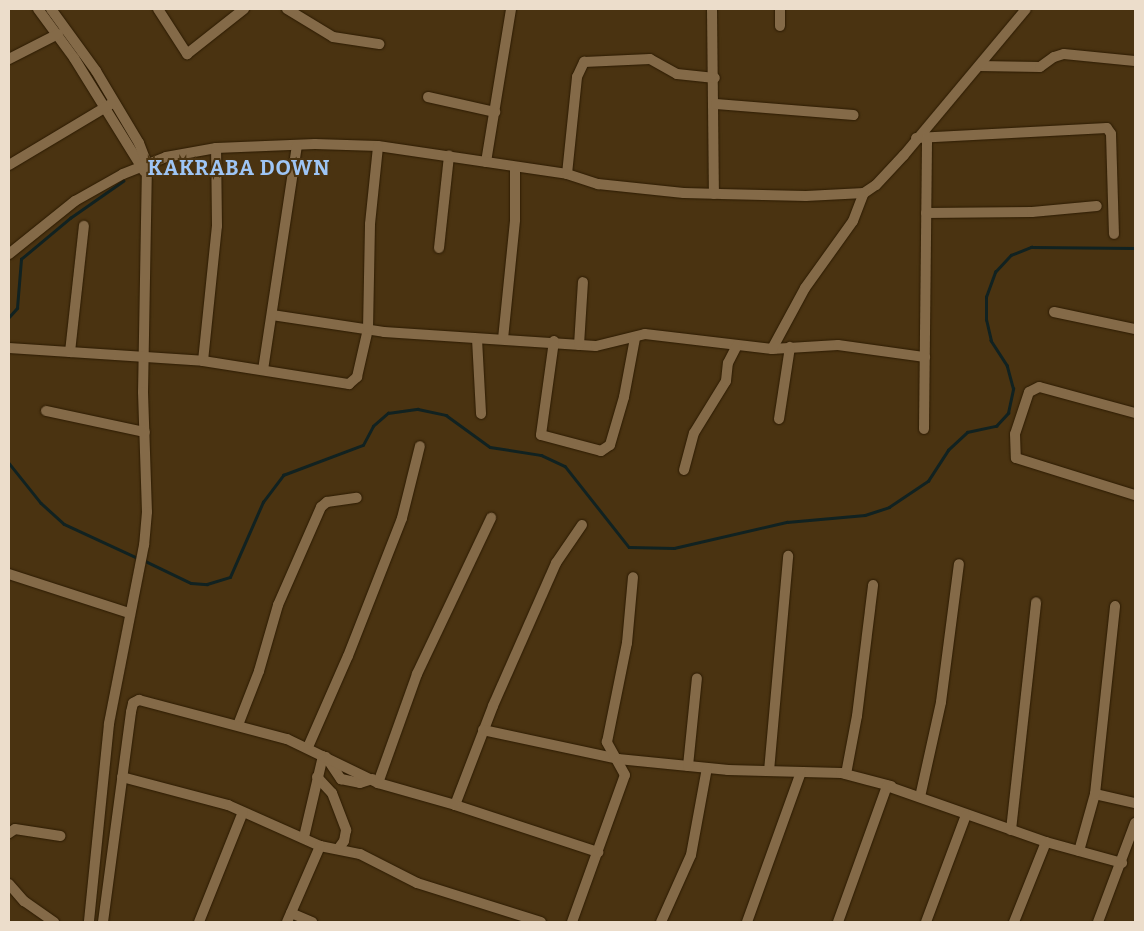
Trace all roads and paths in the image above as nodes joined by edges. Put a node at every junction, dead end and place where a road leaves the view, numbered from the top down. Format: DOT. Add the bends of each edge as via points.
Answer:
graph roads {
  1 [pos="38,9"];
  2 [pos="51,9"];
  3 [pos="158,9"];
  4 [pos="244,9"];
  5 [pos="287,9"];
  6 [pos="511,9"];
  7 [pos="712,9"];
  8 [pos="780,9"];
  9 [pos="1026,9"];
  10 [pos="780,26"];
  11 [pos="58,34"];
  12 [pos="379,44"];
  13 [pos="9,59"];
  14 [pos="1135,61"];
  15 [pos="978,66"];
  16 [pos="715,78"];
  17 [pos="428,97"];
  18 [pos="114,102"];
  19 [pos="716,104"];
  20 [pos="105,107"];
  21 [pos="495,112"];
  22 [pos="854,115"];
  23 [pos="916,138"];
  24 [pos="927,138"];
  25 [pos="296,146"];
  26 [pos="378,146"];
  27 [pos="216,148"];
  28 [pos="449,156"];
  29 [pos="486,162"];
  30 [pos="9,165"];
  31 [pos="515,167"];
  32 [pos="145,168"];
  33 [pos="567,174"];
  34 [pos="864,193"];
  35 [pos="714,194"];
  36 [pos="1097,206"];
  37 [pos="926,213"];
  38 [pos="84,226"];
  39 [pos="1114,234"];
  40 [pos="439,248"];
  41 [pos="9,254"];
  42 [pos="583,282"];
  43 [pos="1054,312"];
  44 [pos="272,315"];
  45 [pos="368,329"];
  46 [pos="1135,329"];
  47 [pos="635,338"];
  48 [pos="477,339"];
  49 [pos="503,339"];
  50 [pos="554,341"];
  51 [pos="737,344"];
  52 [pos="579,345"];
  53 [pos="790,347"];
  54 [pos="9,348"];
  55 [pos="772,349"];
  56 [pos="70,352"];
  57 [pos="925,357"];
  58 [pos="144,359"];
  59 [pos="203,362"];
  60 [pos="263,370"];
  61 [pos="46,411"];
  62 [pos="481,414"];
  63 [pos="1135,414"];
  64 [pos="779,419"];
  65 [pos="924,429"];
  66 [pos="145,432"];
  67 [pos="420,446"];
  68 [pos="684,470"];
  69 [pos="1135,496"];
  70 [pos="357,498"];
  71 [pos="491,518"];
  72 [pos="582,525"];
  73 [pos="788,556"];
  74 [pos="958,564"];
  75 [pos="9,574"];
  76 [pos="632,577"];
  77 [pos="873,585"];
  78 [pos="1036,602"];
  79 [pos="1116,606"];
  80 [pos="129,613"];
  81 [pos="697,678"];
  82 [pos="238,724"];
  83 [pos="484,730"];
  84 [pos="308,747"];
  85 [pos="325,756"];
  86 [pos="618,759"];
  87 [pos="688,766"];
  88 [pos="707,768"];
  89 [pos="769,771"];
  90 [pos="801,772"];
  91 [pos="846,774"];
  92 [pos="122,777"];
  93 [pos="318,777"];
  94 [pos="375,781"];
  95 [pos="890,786"];
  96 [pos="1095,794"];
  97 [pos="920,797"];
  98 [pos="1135,803"];
  99 [pos="455,805"];
  100 [pos="243,812"];
  101 [pos="966,815"];
  102 [pos="1135,823"];
  103 [pos="1011,830"];
  104 [pos="9,833"];
  105 [pos="60,836"];
  106 [pos="304,837"];
  107 [pos="1046,842"];
  108 [pos="320,846"];
  109 [pos="339,848"];
  110 [pos="598,852"];
  111 [pos="1079,852"];
  112 [pos="1122,863"];
  113 [pos="9,884"];
  114 [pos="289,918"];
  115 [pos="54,922"];
  116 [pos="90,922"];
  117 [pos="103,922"];
  118 [pos="199,922"];
  119 [pos="312,922"];
  120 [pos="541,922"];
  121 [pos="572,922"];
  122 [pos="661,922"];
  123 [pos="747,922"];
  124 [pos="838,922"];
  125 [pos="926,922"];
  126 [pos="1014,922"];
  127 [pos="1098,922"];
  1 -- 11 [label="street"];
  2 -- 18 [label="street"];
  3 -- 4 [label="street" via="187,54"];
  5 -- 12 [label="street" via="333,37"];
  6 -- 21 [label="street"];
  7 -- 16 [label="street"];
  8 -- 10 [label="street"];
  9 -- 15 [label="street"];
  11 -- 13 [label="street"];
  11 -- 20 [label="street"];
  14 -- 15 [label="street" via="1064,54 1040,67"];
  15 -- 23 [label="street"];
  16 -- 19 [label="street"];
  16 -- 33 [label="street" via="677,74 650,59 584,62 577,77"];
  17 -- 21 [label="street"];
  18 -- 20 [label="street"];
  18 -- 32 [label="street" via="139,143"];
  19 -- 22 [label="street"];
  19 -- 35 [label="street"];
  20 -- 30 [label="street"];
  20 -- 32 [label="street"];
  21 -- 29 [label="street"];
  23 -- 24 [label="street"];
  23 -- 34 [label="street" via="876,185"];
  24 -- 37 [label="street"];
  24 -- 39 [label="street" via="1107,128 1111,134"];
  25 -- 26 [label="street"];
  25 -- 27 [label="street"];
  25 -- 44 [label="street"];
  26 -- 28 [label="street"];
  26 -- 45 [label="street" via="370,224"];
  27 -- 32 [label="street"];
  27 -- 59 [label="street" via="217,226"];
  28 -- 29 [label="street"];
  28 -- 40 [label="street"];
  29 -- 31 [label="street"];
  31 -- 33 [label="street"];
  31 -- 49 [label="street" via="515,220"];
  32 -- 41 [label="street" via="75,202"];
  32 -- 58 [label="street"];
  33 -- 35 [label="street" via="598,184"];
  34 -- 35 [label="street"];
  34 -- 55 [label="street" via="853,221 805,288"];
  36 -- 37 [label="street" via="1032,212"];
  37 -- 57 [label="street"];
  38 -- 56 [label="street"];
  42 -- 52 [label="street"];
  43 -- 46 [label="street"];
  44 -- 45 [label="street"];
  44 -- 60 [label="street"];
  45 -- 48 [label="street"];
  45 -- 60 [label="street" via="356,377 349,384"];
  47 -- 50 [label="street" via="624,397 610,445 601,450 541,435"];
  47 -- 51 [label="street" via="645,334"];
  47 -- 52 [label="street" via="611,345"];
  48 -- 49 [label="street"];
  48 -- 62 [label="street"];
  49 -- 50 [label="street"];
  50 -- 52 [label="street"];
  51 -- 55 [label="street"];
  51 -- 68 [label="street" via="728,363 726,381 694,433"];
  53 -- 55 [label="street"];
  53 -- 57 [label="street" via="838,345"];
  53 -- 64 [label="street"];
  54 -- 56 [label="street"];
  56 -- 58 [label="street"];
  57 -- 65 [label="street"];
  58 -- 59 [label="street"];
  58 -- 66 [label="street"];
  59 -- 60 [label="street"];
  61 -- 66 [label="street"];
  63 -- 69 [label="street" via="1039,387 1030,392 1015,434 1016,458"];
  66 -- 80 [label="street" via="147,512 144,545"];
  67 -- 84 [label="street" via="402,518"];
  70 -- 82 [label="street" via="327,502 321,507 278,604 259,671"];
  71 -- 94 [label="street" via="417,674"];
  72 -- 83 [label="street" via="556,563"];
  73 -- 89 [label="street"];
  74 -- 97 [label="street" via="941,702"];
  75 -- 80 [label="street"];
  76 -- 86 [label="street" via="626,651 608,736"];
  77 -- 91 [label="street" via="857,716"];
  78 -- 103 [label="street"];
  79 -- 96 [label="street"];
  80 -- 116 [label="street" via="110,724"];
  81 -- 87 [label="street"];
  82 -- 84 [label="street"];
  82 -- 92 [label="street" via="139,700 131,712"];
  83 -- 86 [label="street"];
  83 -- 99 [label="street"];
  84 -- 85 [label="street"];
  85 -- 93 [label="street"];
  85 -- 94 [label="street"];
  86 -- 87 [label="street"];
  86 -- 110 [label="street" via="626,775"];
  87 -- 88 [label="street"];
  88 -- 89 [label="street"];
  88 -- 122 [label="street" via="691,855"];
  89 -- 90 [label="street"];
  90 -- 91 [label="street"];
  90 -- 123 [label="street"];
  91 -- 95 [label="street"];
  92 -- 100 [label="street"];
  92 -- 117 [label="street"];
  93 -- 106 [label="street"];
  93 -- 109 [label="street" via="332,793 346,830"];
  94 -- 99 [label="street"];
  95 -- 97 [label="street"];
  95 -- 124 [label="street" via="886,789"];
  96 -- 98 [label="street"];
  96 -- 111 [label="street"];
  97 -- 101 [label="street"];
  99 -- 110 [label="street"];
  100 -- 106 [label="street"];
  100 -- 118 [label="street"];
  101 -- 103 [label="street"];
  101 -- 125 [label="street"];
  102 -- 112 [label="street"];
  103 -- 107 [label="street"];
  104 -- 105 [label="street" via="15,829"];
  106 -- 108 [label="street"];
  107 -- 111 [label="street"];
  107 -- 126 [label="street"];
  108 -- 109 [label="street"];
  108 -- 114 [label="street"];
  109 -- 120 [label="street" via="360,854 417,883"];
  110 -- 121 [label="street"];
  111 -- 112 [label="street"];
  112 -- 127 [label="street"];
  113 -- 115 [label="street" via="24,900"];
  114 -- 119 [label="street"];
}
